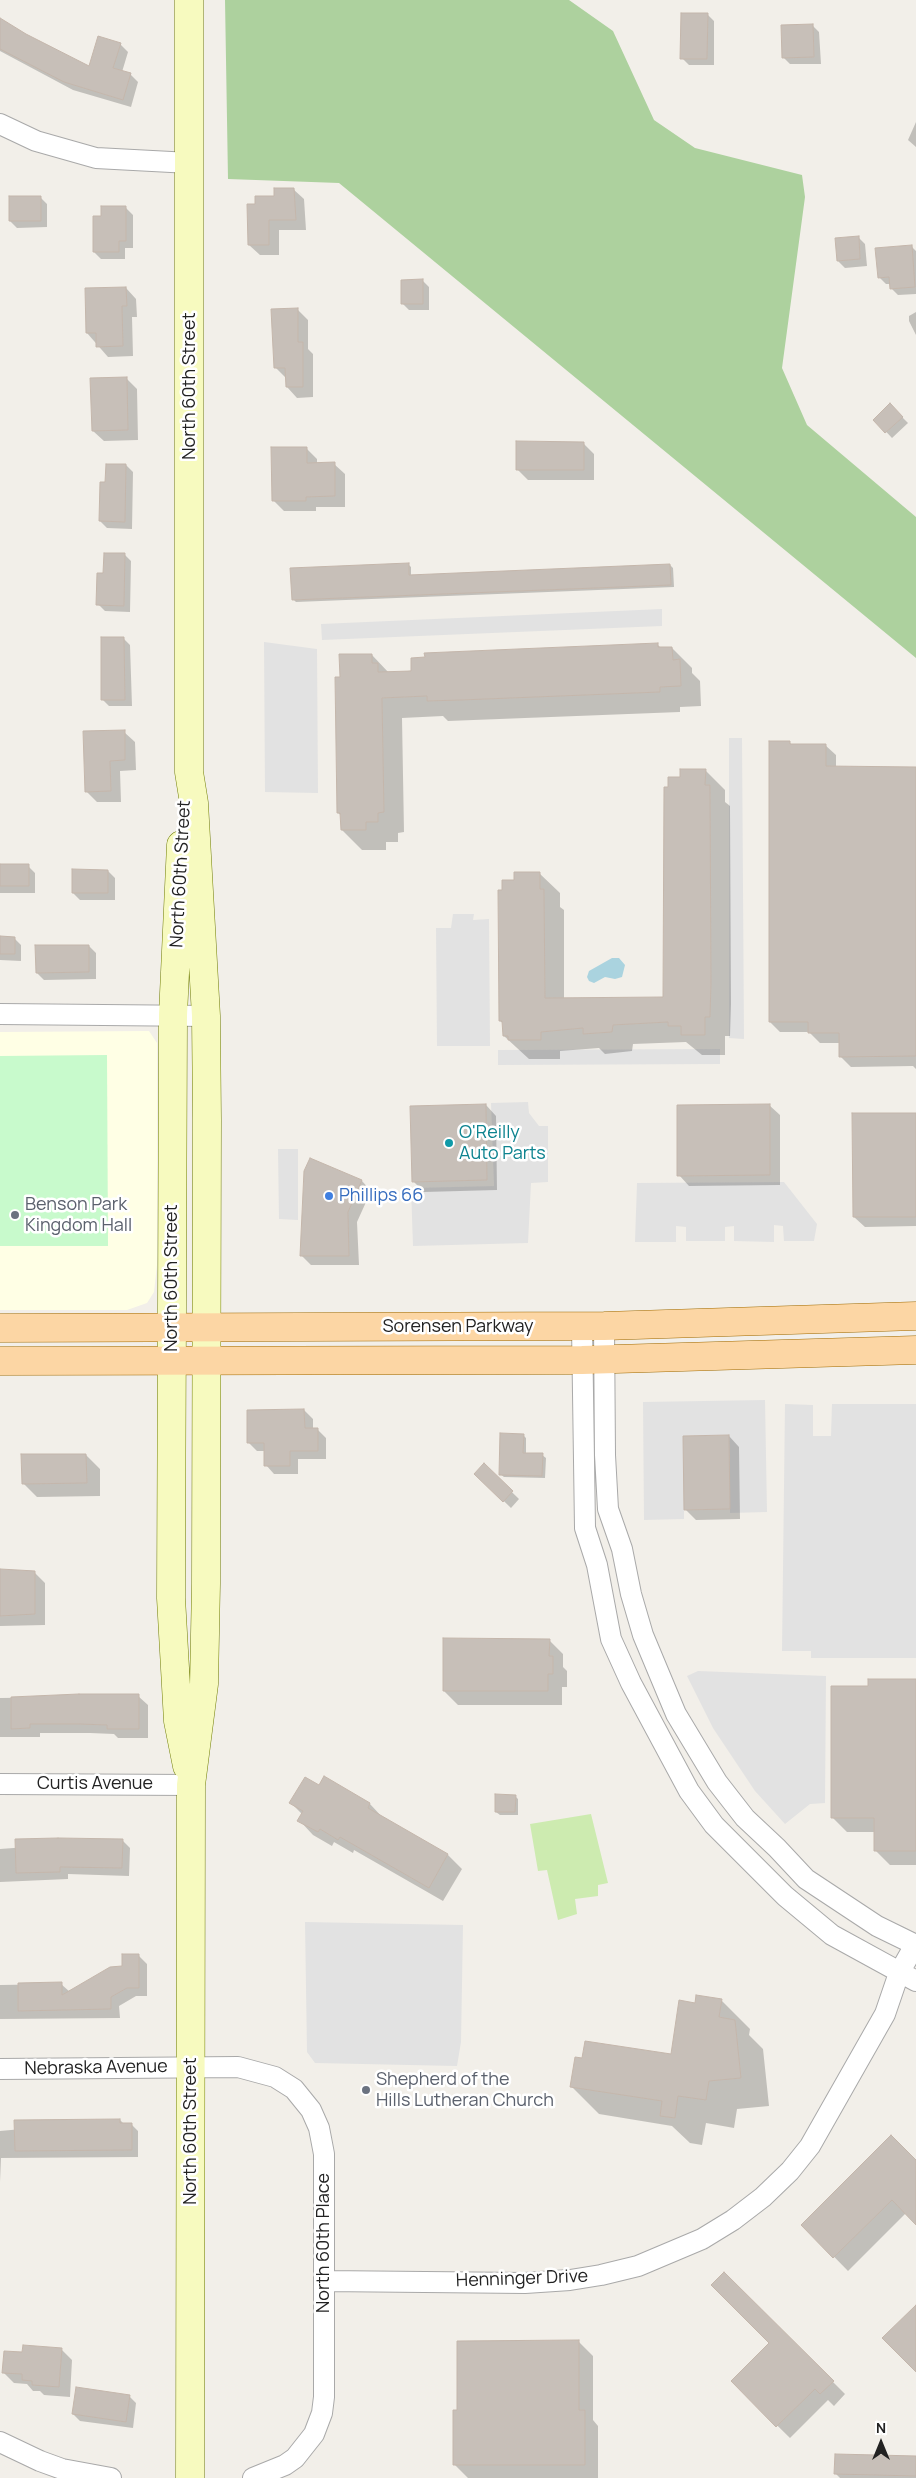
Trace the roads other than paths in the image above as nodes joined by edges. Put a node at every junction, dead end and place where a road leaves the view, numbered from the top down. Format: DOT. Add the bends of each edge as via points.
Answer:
graph roads {
  1 [pos="189,0"];
  2 [pos="0,124"];
  3 [pos="190,163"];
  4 [pos="189,772"];
  5 [pos="0,1014"];
  6 [pos="173,1015"];
  7 [pos="206,1016"];
  8 [pos="916,1316"];
  9 [pos="593,1326"];
  10 [pos="0,1328"];
  11 [pos="172,1328"];
  12 [pos="207,1328"];
  13 [pos="916,1350"];
  14 [pos="171,1360"];
  15 [pos="206,1360"];
  16 [pos="593,1360"];
  17 [pos="0,1361"];
  18 [pos="0,1784"];
  19 [pos="190,1784"];
  20 [pos="916,1945"];
  21 [pos="907,1977"];
  22 [pos="191,2067"];
  23 [pos="0,2069"];
  24 [pos="324,2281"];
  25 [pos="0,2442"];
  26 [pos="111,2478"];
  27 [pos="190,2478"];
  28 [pos="254,2478"];
  1 -- 3 [label="main road, North 60th Street"];
  2 -- 3 [label="street" via="36,141 96,158"];
  3 -- 4 [label="main road, North 60th Street"];
  4 -- 6 [label="main road, North 60th Street" via="183,803"];
  4 -- 7 [label="main road, North 60th Street" via="194,803"];
  5 -- 6 [label="street"];
  6 -- 7 [label="street"];
  6 -- 11 [label="main road, North 60th Street"];
  7 -- 12 [label="main road, North 60th Street"];
  8 -- 9 [label="main road, Sorensen Parkway"];
  9 -- 12 [label="main road, Sorensen Parkway"];
  9 -- 16 [label="street"];
  10 -- 11 [label="main road, Sorensen Parkway"];
  11 -- 12 [label="main road, Sorensen Parkway"];
  11 -- 14 [label="main road, North 60th Street"];
  12 -- 15 [label="main road, North 60th Street"];
  13 -- 16 [label="main road, Sorensen Parkway"];
  14 -- 15 [label="main road, Sorensen Parkway"];
  14 -- 17 [label="main road, Sorensen Parkway"];
  14 -- 19 [label="main road, North 60th Street" via="174,1672 178,1721"];
  15 -- 16 [label="main road, Sorensen Parkway"];
  15 -- 19 [label="main road, North 60th Street" via="204,1684"];
  16 -- 20 [label="street" via="608,1510 622,1549 643,1634 676,1714 717,1782 745,1818 806,1879 877,1926"];
  16 -- 21 [label="street" via="585,1528 597,1565 611,1639 657,1732 689,1791 714,1824 785,1896 832,1934"];
  18 -- 19 [label="street, Curtis Avenue"];
  19 -- 22 [label="main road, North 60th Street"];
  20 -- 21 [label="street, Henninger Drive"];
  21 -- 24 [label="street, Henninger Drive" via="810,2146 763,2197 702,2239 638,2266 602,2276 570,2280"];
  22 -- 23 [label="street, Nebraska Avenue"];
  22 -- 24 [label="street, North 60th Place" via="238,2067 276,2077 294,2089 311,2110 319,2128 324,2154"];
  22 -- 27 [label="main road, North 60th Street"];
  24 -- 28 [label="street, North 60th Place" via="322,2413 314,2434 295,2458 285,2466"];
  25 -- 26 [label="street" via="62,2469"];
}
